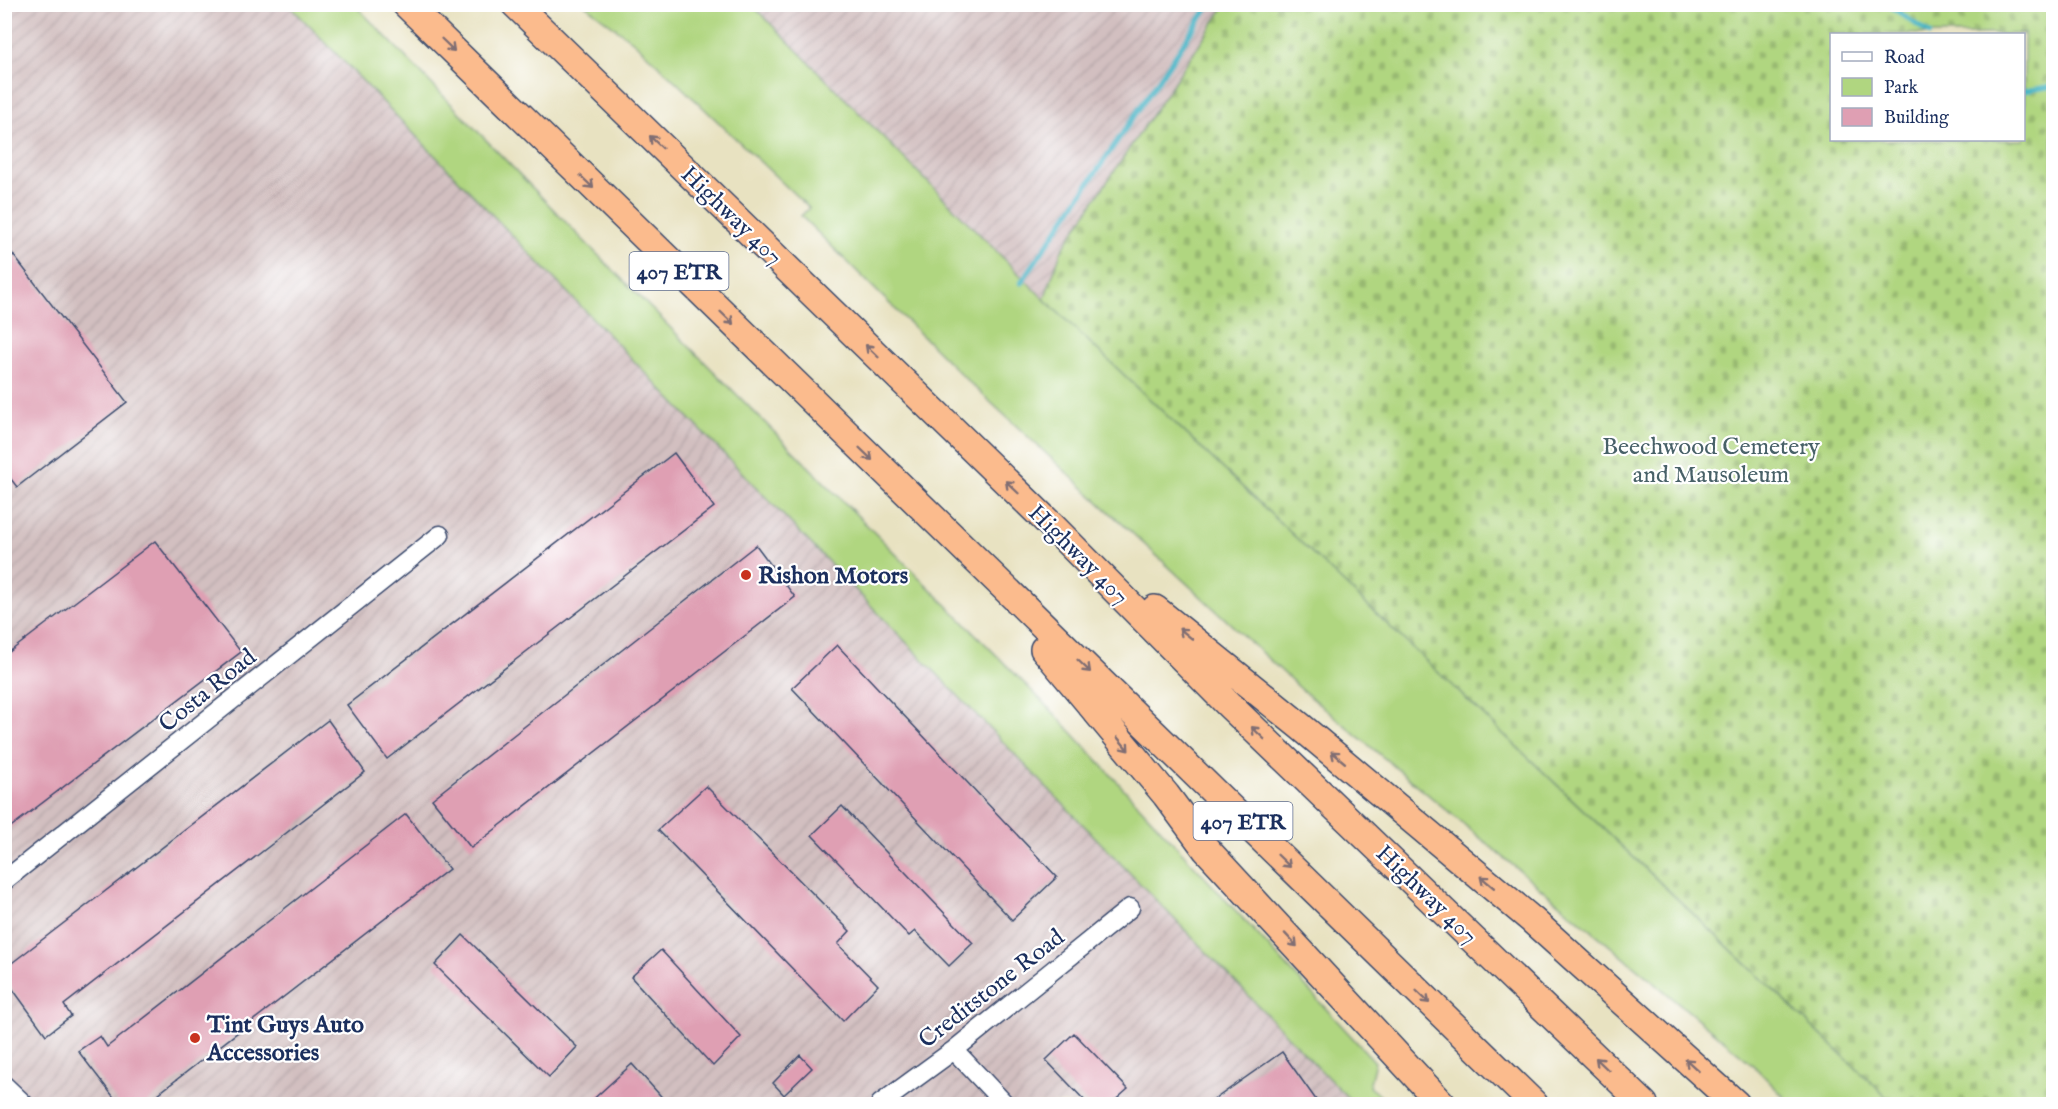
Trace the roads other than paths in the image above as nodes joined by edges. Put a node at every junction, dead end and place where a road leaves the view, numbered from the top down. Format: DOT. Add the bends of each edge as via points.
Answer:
graph roads {
  1 [pos="406,4"];
  2 [pos="515,4"];
  3 [pos="1054,528"];
  4 [pos="440,535"];
  5 [pos="951,538"];
  6 [pos="4,881"];
  7 [pos="1130,908"];
  8 [pos="954,1050"];
  9 [pos="4,1085"];
  10 [pos="24,1104"];
  11 [pos="880,1104"];
  12 [pos="1005,1104"];
  13 [pos="1442,1104"];
  14 [pos="1534,1104"];
  15 [pos="1644,1104"];
  16 [pos="1736,1104"];
  1 -- 5 [label="highway, 407 ETR, one-way"];
  3 -- 2 [label="highway, Highway 407 / 407 ETR, one-way"];
  15 -- 3 [label="highway, Highway 407 / 407 ETR, one-way" via="1229,705"];
  16 -- 3 [label="highway, one-way" via="1523,912"];
  4 -- 6 [label="street, Costa Road"];
  5 -- 13 [label="highway, one-way" via="1166,795 1206,849"];
  5 -- 14 [label="highway, 407 ETR, one-way"];
  7 -- 8 [label="street, Creditstone Road"];
  8 -- 11 [label="street, Creditstone Road"];
  8 -- 12 [label="street"];
  9 -- 10 [label="street"];
}
